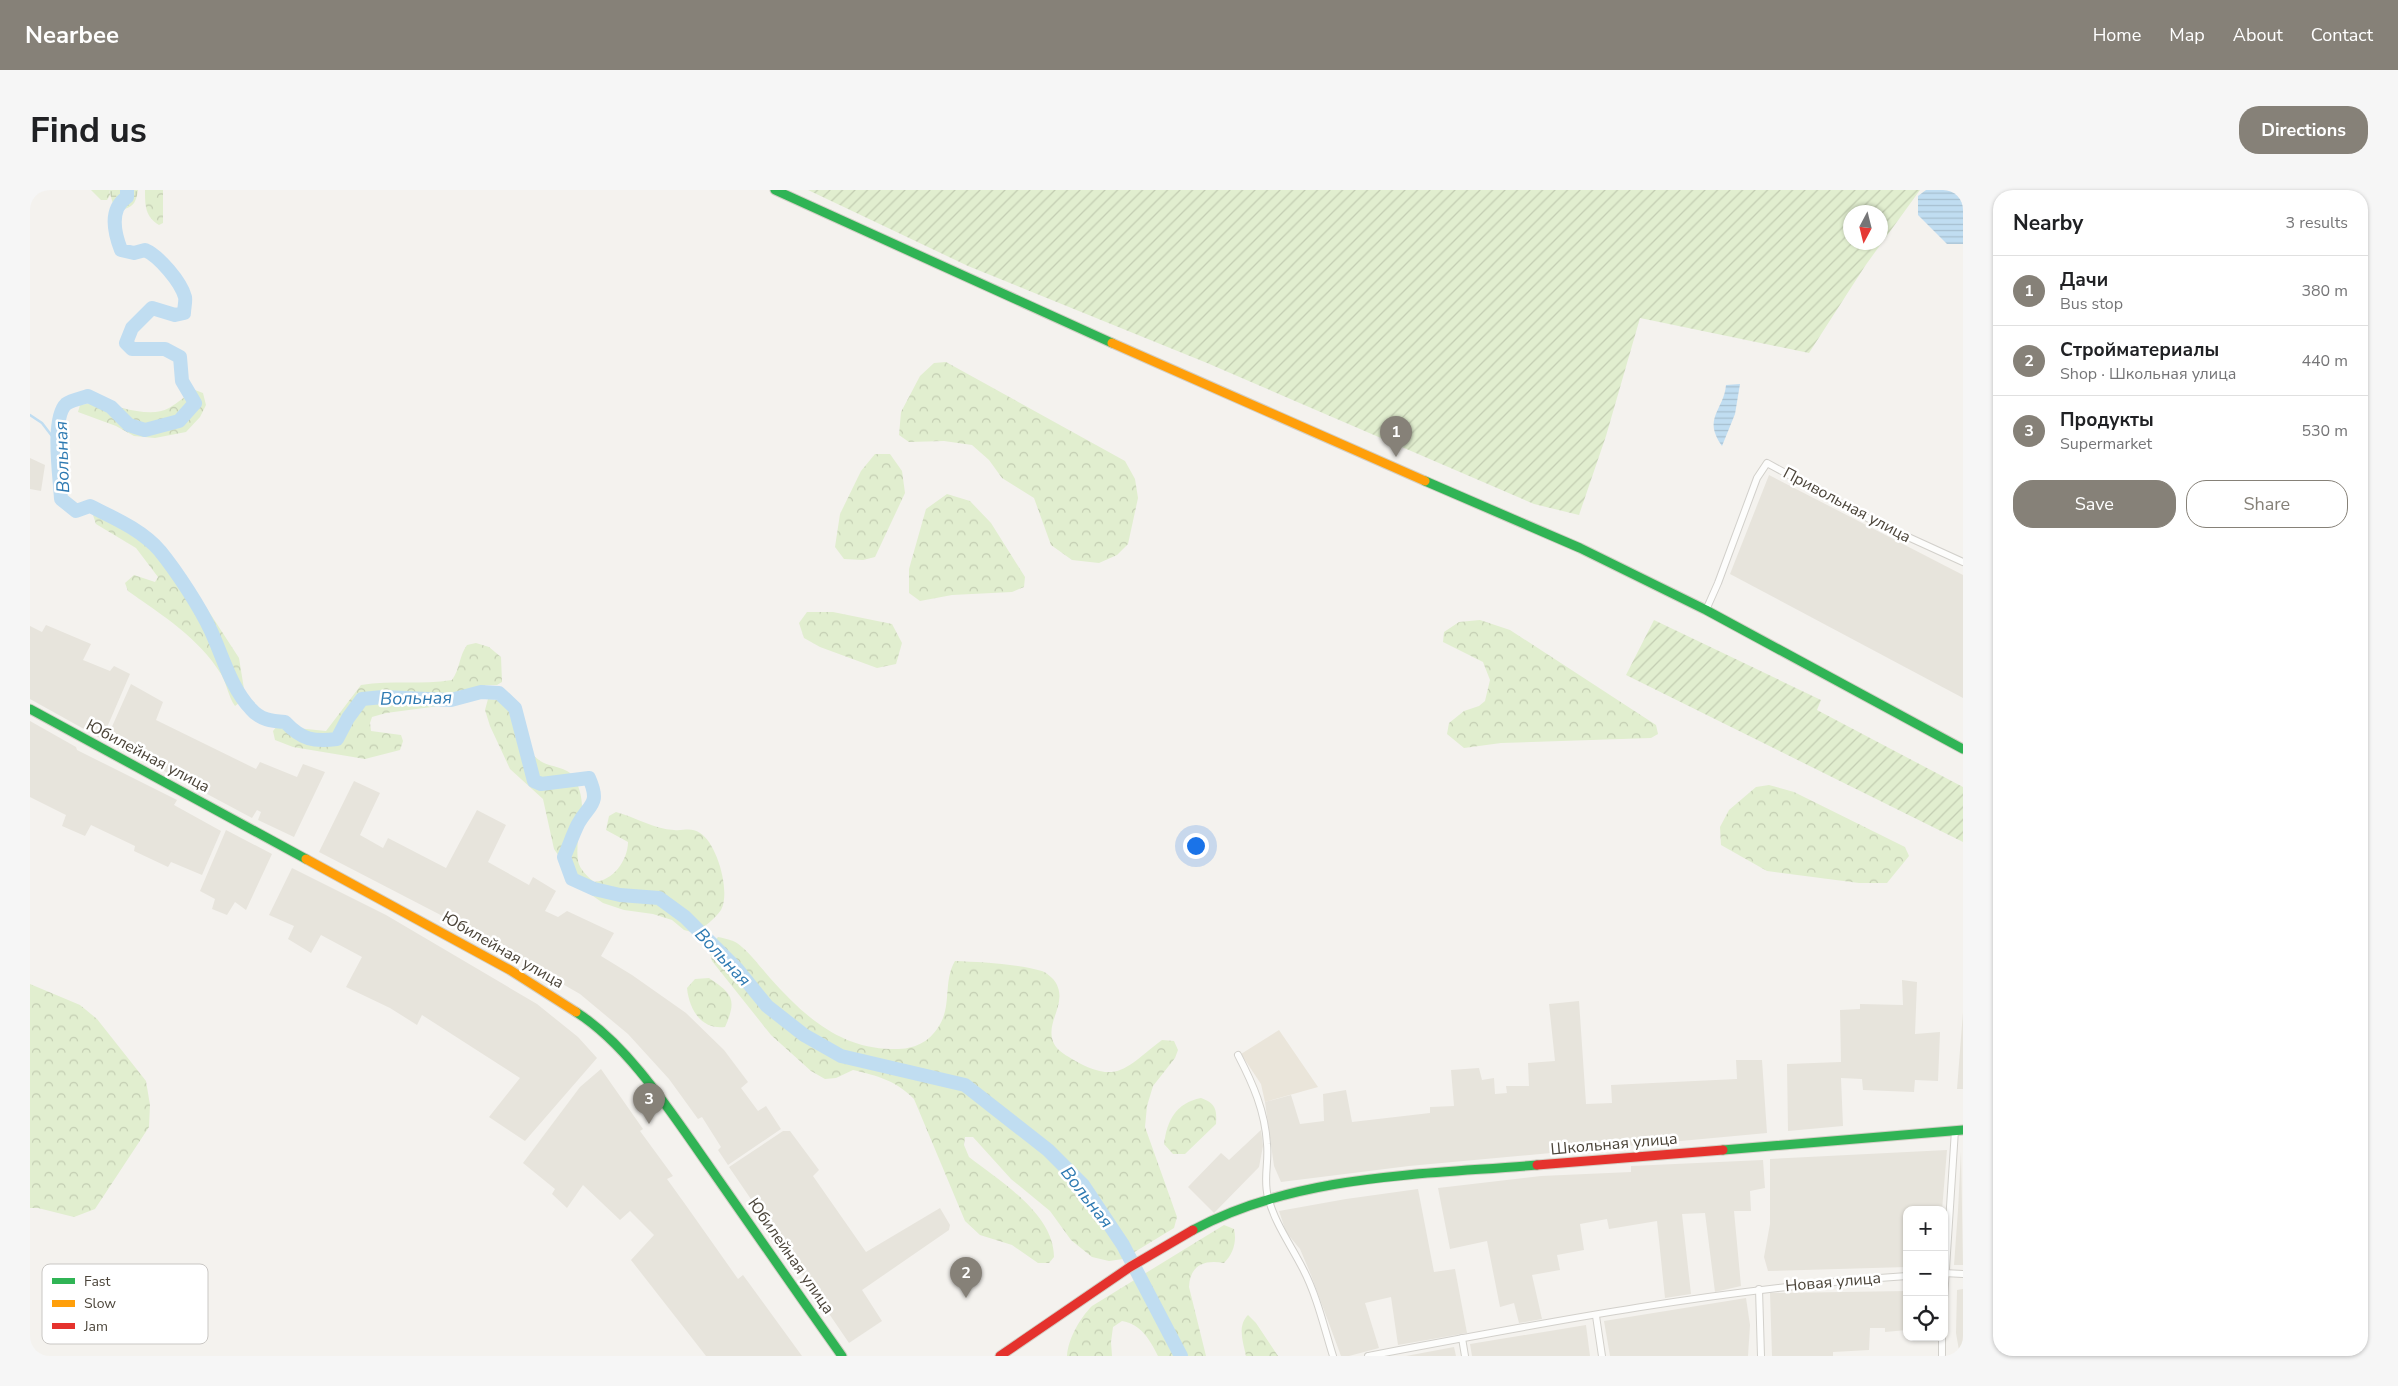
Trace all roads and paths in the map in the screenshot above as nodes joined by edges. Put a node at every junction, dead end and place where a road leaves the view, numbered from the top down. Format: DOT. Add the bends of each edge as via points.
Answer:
graph roads {
  1 [pos="775,190"];
  2 [pos="1963,562"];
  3 [pos="1706,610"];
  4 [pos="30,709"];
  5 [pos="1963,749"];
  6 [pos="1238,1055"];
  7 [pos="1959,1130"];
  8 [pos="1268,1198"];
  9 [pos="1947,1251"];
  10 [pos="1948,1273"];
  11 [pos="1963,1274"];
  12 [pos="1903,1276"];
  13 [pos="1758,1289"];
  14 [pos="1596,1316"];
  15 [pos="1462,1338"];
  16 [pos="1942,1341"];
  17 [pos="842,1356"];
  18 [pos="1000,1356"];
  19 [pos="1333,1356"];
  20 [pos="1368,1356"];
  21 [pos="1465,1356"];
  22 [pos="1602,1356"];
  23 [pos="1761,1356"];
  24 [pos="1942,1356"];
  1 -- 3 [label="street" via="1239,401 1580,548"];
  2 -- 3 [label="street, Привольная улица" via="1873,522 1767,463 1757,478"];
  3 -- 5 [label="street"];
  4 -- 17 [label="street, Юбилейная улица" via="510,970 594,1023 622,1051 670,1111"];
  6 -- 8 [label="street" via="1256,1091 1264,1117 1268,1146 1264,1182"];
  7 -- 8 [label="street, Школьная улица" via="1371,1179 1318,1186"];
  7 -- 9 [label="street"];
  8 -- 18 [label="street, Школьная улица" via="1160,1249"];
  8 -- 19 [label="street" via="1282,1233 1304,1271"];
  10 -- 11 [label="street"];
  12 -- 13 [label="street, Новая улица"];
  13 -- 14 [label="street, Новая улица"];
  13 -- 23 [label="street"];
  14 -- 15 [label="street, Новая улица"];
  14 -- 22 [label="street"];
  15 -- 20 [label="street, Новая улица"];
  15 -- 21 [label="street"];
  16 -- 24 [label="street"];
}
